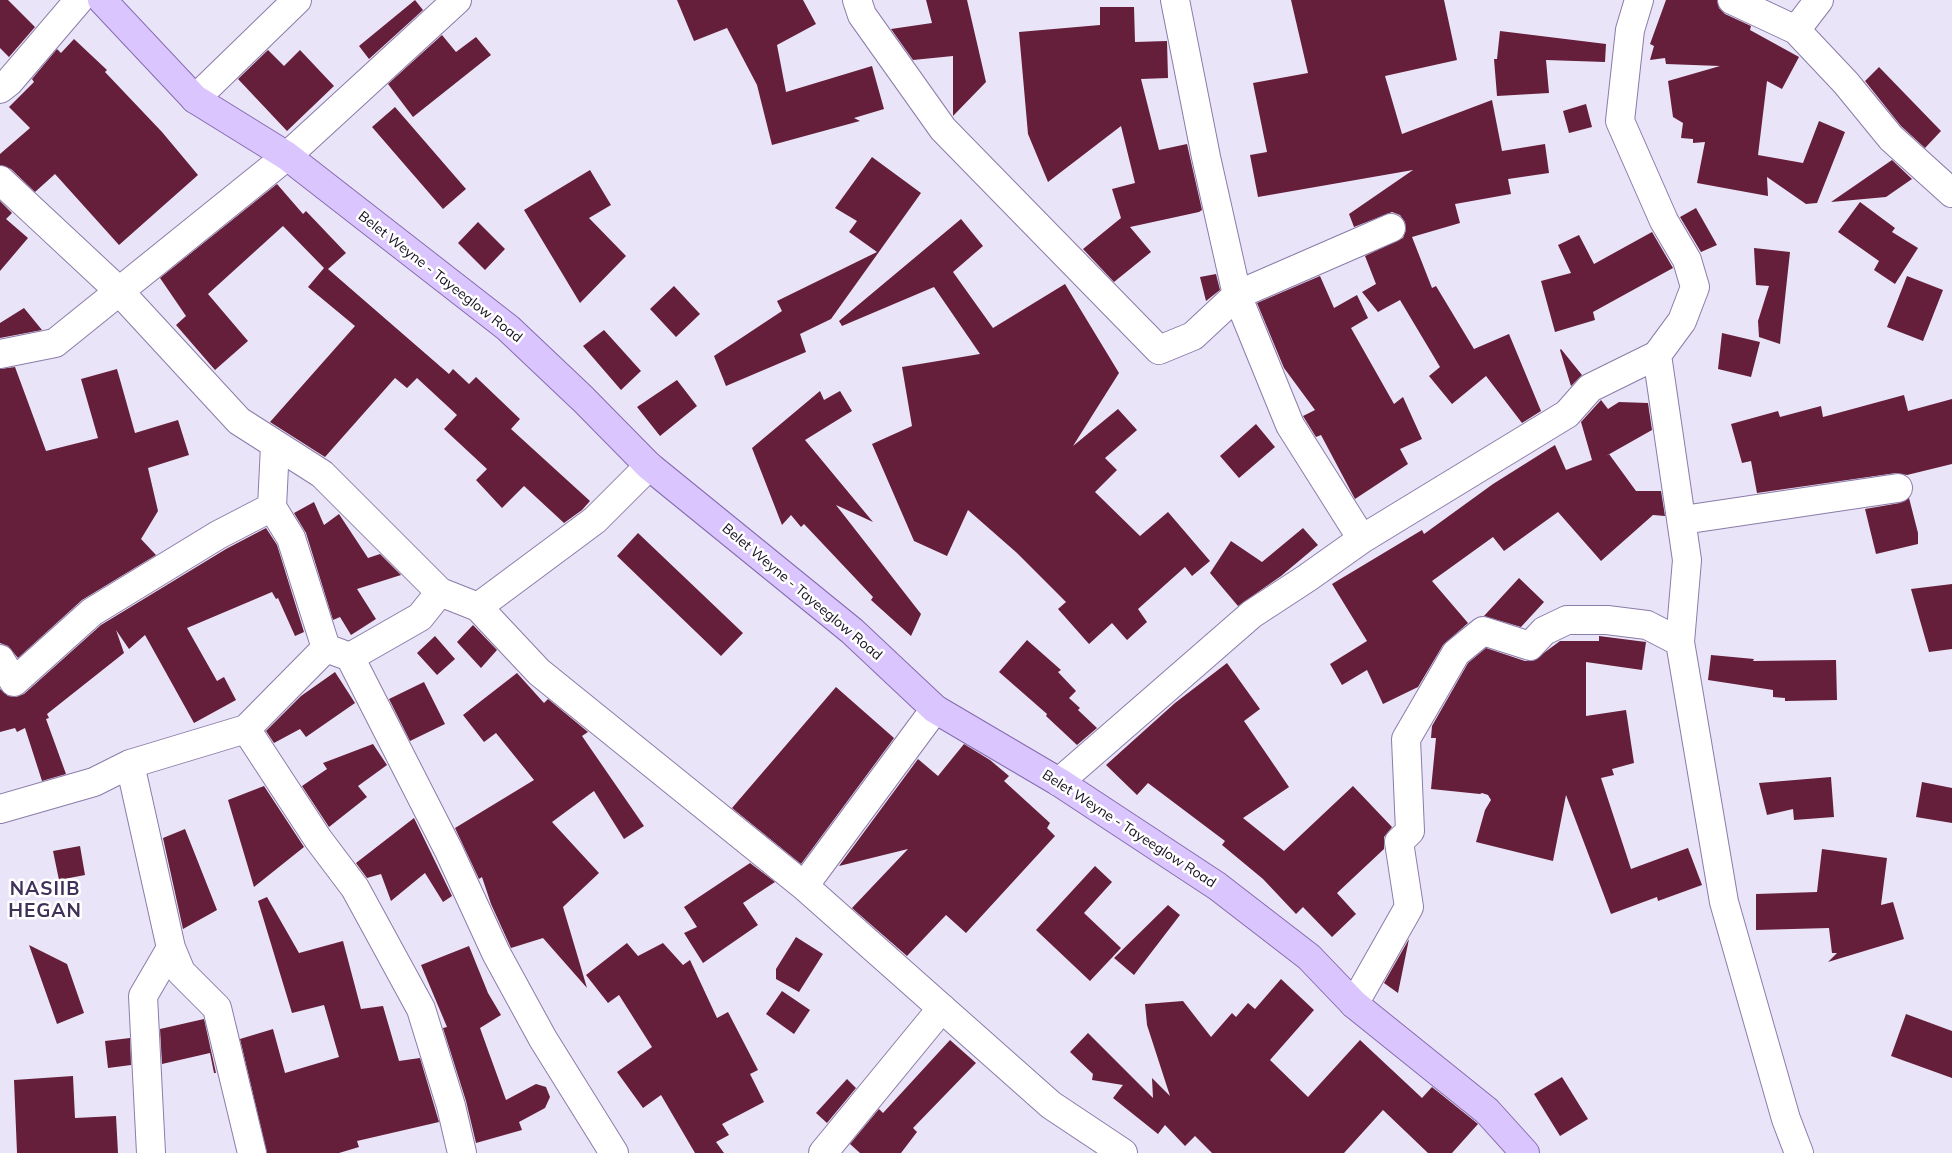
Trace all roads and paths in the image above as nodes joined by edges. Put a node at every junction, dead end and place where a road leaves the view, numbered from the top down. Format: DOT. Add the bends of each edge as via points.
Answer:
graph roads {
  1 [pos="79,0"];
  2 [pos="102,0"];
  3 [pos="297,0"];
  4 [pos="457,0"];
  5 [pos="857,0"];
  6 [pos="1175,0"];
  7 [pos="1639,0"];
  8 [pos="1732,0"];
  9 [pos="1819,0"];
  10 [pos="1796,30"];
  11 [pos="0,89"];
  12 [pos="195,99"];
  13 [pos="287,156"];
  14 [pos="0,180"];
  15 [pos="1952,193"];
  16 [pos="1391,228"];
  17 [pos="119,291"];
  18 [pos="1237,295"];
  19 [pos="0,354"];
  20 [pos="1657,355"];
  21 [pos="275,446"];
  22 [pos="649,466"];
  23 [pos="1898,488"];
  24 [pos="272,508"];
  25 [pos="1683,520"];
  26 [pos="1362,539"];
  27 [pos="440,592"];
  28 [pos="478,607"];
  29 [pos="1680,642"];
  30 [pos="338,652"];
  31 [pos="0,659"];
  32 [pos="935,709"];
  33 [pos="246,729"];
  34 [pos="130,764"];
  35 [pos="1059,782"];
  36 [pos="0,809"];
  37 [pos="804,886"];
  38 [pos="171,948"];
  39 [pos="1354,1004"];
  40 [pos="942,1008"];
  41 [pos="151,1153"];
  42 [pos="252,1153"];
  43 [pos="462,1153"];
  44 [pos="614,1153"];
  45 [pos="823,1153"];
  46 [pos="1123,1153"];
  47 [pos="1525,1153"];
  48 [pos="1799,1153"];
  1 -- 11 [label="street"];
  2 -- 12 [label="main road, Belet Weyne - Tayeeglow Road"];
  3 -- 12 [label="street"];
  4 -- 13 [label="street"];
  5 -- 18 [label="street" via="862,14 943,129 1159,350 1193,336"];
  6 -- 18 [label="street"];
  7 -- 20 [label="street" via="1630,30 1620,121 1664,221 1687,260 1695,287 1682,321"];
  8 -- 10 [label="street"];
  9 -- 10 [label="street"];
  10 -- 15 [label="street" via="1846,83 1891,138"];
  12 -- 13 [label="main road, Belet Weyne - Tayeeglow Road"];
  13 -- 17 [label="street"];
  13 -- 22 [label="main road, Belet Weyne - Tayeeglow Road" via="508,328"];
  14 -- 17 [label="street"];
  16 -- 18 [label="street"];
  17 -- 19 [label="street" via="55,343"];
  17 -- 21 [label="street" via="239,421"];
  18 -- 26 [label="street" via="1290,425"];
  20 -- 25 [label="street"];
  20 -- 26 [label="street" via="1590,388 1567,414"];
  21 -- 24 [label="street"];
  21 -- 27 [label="street" via="322,474"];
  22 -- 28 [label="street" via="595,520"];
  22 -- 32 [label="main road, Belet Weyne - Tayeeglow Road" via="852,632"];
  23 -- 25 [label="street"];
  24 -- 30 [label="street" via="291,538"];
  24 -- 31 [label="street" via="218,535 92,612 14,682"];
  25 -- 29 [label="street" via="1687,560"];
  26 -- 35 [label="street" via="1252,614"];
  27 -- 28 [label="street"];
  27 -- 30 [label="street" via="420,617"];
  28 -- 37 [label="street" via="539,672"];
  29 -- 39 [label="street" via="1647,625 1567,620 1544,631 1530,646 1484,632 1456,653 1406,738 1410,831 1399,842 1409,907"];
  29 -- 48 [label="street" via="1724,902 1786,1119"];
  30 -- 33 [label="street"];
  30 -- 44 [label="street" via="449,851 496,953 543,1039"];
  32 -- 35 [label="main road, Belet Weyne - Tayeeglow Road"];
  32 -- 37 [label="street"];
  33 -- 34 [label="street"];
  33 -- 43 [label="street" via="318,839 355,888 421,1009"];
  34 -- 36 [label="street" via="94,782"];
  34 -- 38 [label="street"];
  35 -- 39 [label="main road, Belet Weyne - Tayeeglow Road" via="1217,886 1309,957"];
  37 -- 40 [label="street"];
  38 -- 41 [label="street" via="143,996"];
  38 -- 42 [label="street" via="181,972 217,1008"];
  39 -- 47 [label="main road, Belet Weyne - Tayeeglow Road" via="1487,1111"];
  40 -- 45 [label="street"];
  40 -- 46 [label="street" via="1051,1105"];
}
